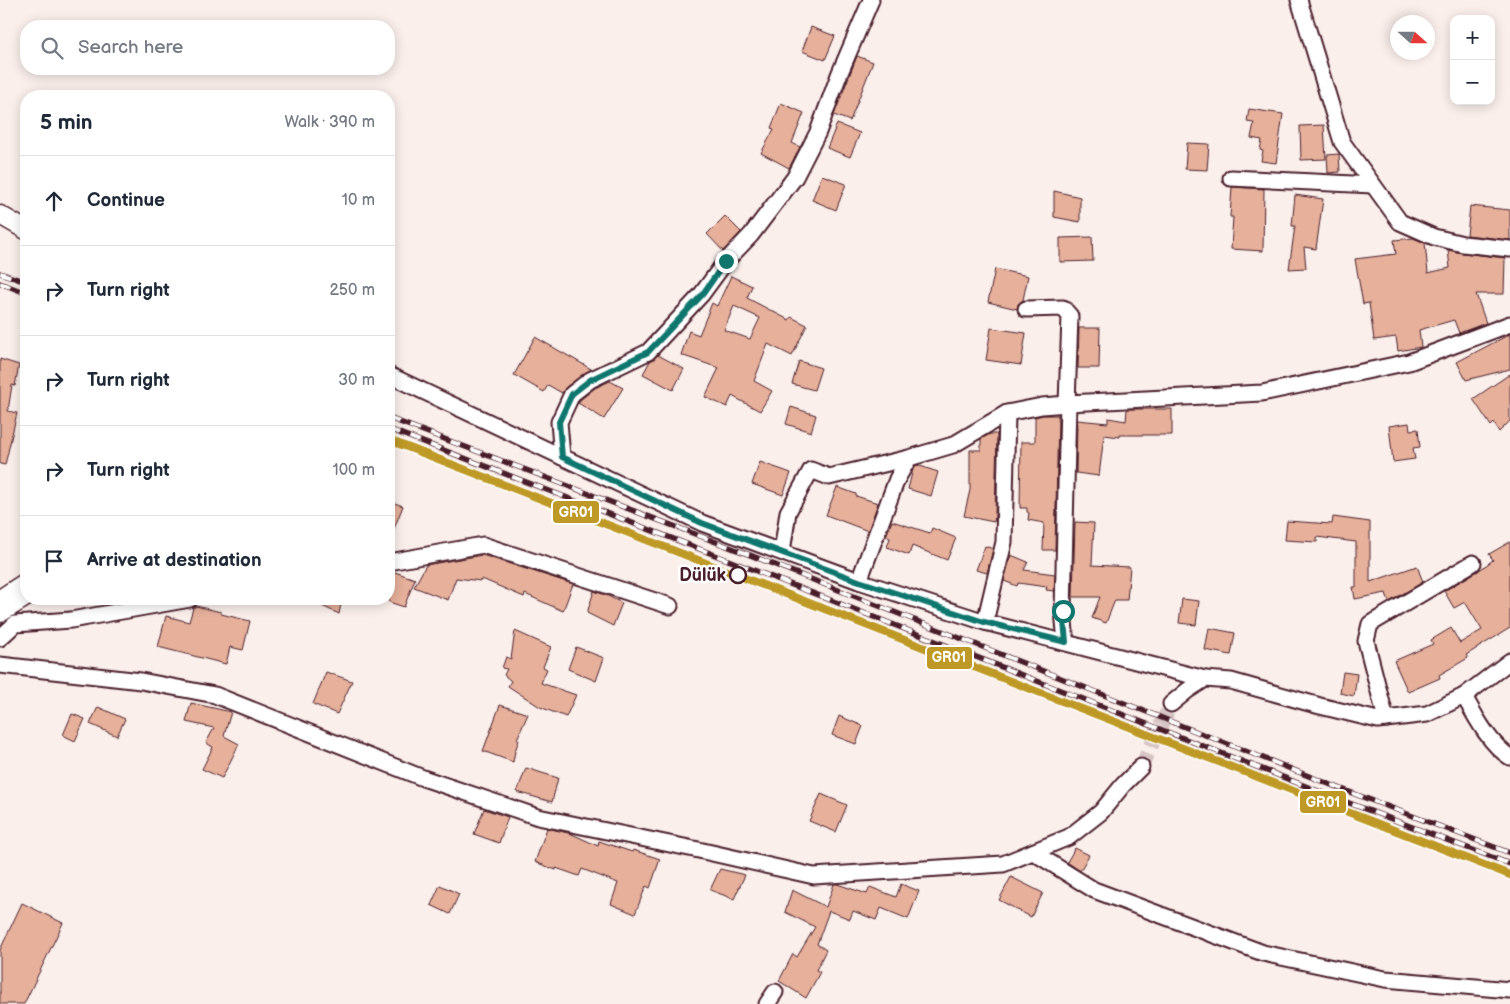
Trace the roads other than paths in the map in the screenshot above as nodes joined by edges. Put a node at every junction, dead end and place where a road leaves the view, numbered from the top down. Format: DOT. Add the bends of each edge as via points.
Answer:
graph roads {
  1 [pos="871,0"];
  2 [pos="1299,0"];
  3 [pos="1231,178"];
  4 [pos="1373,185"];
  5 [pos="0,215"];
  6 [pos="20,227"];
  7 [pos="1510,249"];
  8 [pos="1026,309"];
  9 [pos="1510,324"];
  10 [pos="395,378"];
  11 [pos="1068,404"];
  12 [pos="1007,414"];
  13 [pos="562,457"];
  14 [pos="909,458"];
  15 [pos="782,552"];
  16 [pos="395,561"];
  17 [pos="1474,563"];
  18 [pos="859,581"];
  19 [pos="20,586"];
  20 [pos="0,599"];
  21 [pos="20,601"];
  22 [pos="156,605"];
  23 [pos="670,606"];
  24 [pos="0,613"];
  25 [pos="984,622"];
  26 [pos="0,638"];
  27 [pos="1066,642"];
  28 [pos="1510,661"];
  29 [pos="0,665"];
  30 [pos="1205,679"];
  31 [pos="1464,696"];
  32 [pos="1171,704"];
  33 [pos="1386,719"];
  34 [pos="1510,757"];
  35 [pos="1141,767"];
  36 [pos="1033,852"];
  37 [pos="1510,990"];
  1 -- 13 [label="street" via="818,132 795,177 702,295 648,352 590,380 572,394 559,422"];
  2 -- 4 [label="street" via="1342,142"];
  3 -- 4 [label="street"];
  4 -- 7 [label="street" via="1400,222 1463,244"];
  5 -- 6 [label="street"];
  8 -- 11 [label="street" via="1063,308 1070,316"];
  9 -- 11 [label="street" via="1409,362 1262,393"];
  10 -- 13 [label="street"];
  11 -- 12 [label="street"];
  11 -- 27 [label="street" via="1063,611"];
  12 -- 14 [label="street" via="953,446"];
  12 -- 25 [label="street" via="1004,542"];
  13 -- 15 [label="street" via="702,523"];
  14 -- 15 [label="street" via="829,477 811,470 788,512"];
  14 -- 18 [label="street" via="897,479"];
  15 -- 18 [label="street"];
  16 -- 23 [label="street" via="483,545"];
  17 -- 33 [label="street" via="1370,624 1366,641"];
  18 -- 25 [label="street"];
  19 -- 20 [label="street"];
  21 -- 24 [label="street"];
  22 -- 26 [label="street" via="71,620 15,624"];
  25 -- 27 [label="street"];
  27 -- 30 [label="street"];
  28 -- 31 [label="street"];
  29 -- 36 [label="street" via="141,680 215,695 423,778 538,817 814,876 1003,864"];
  30 -- 32 [label="street"];
  30 -- 33 [label="street" via="1230,681 1340,711"];
  31 -- 33 [label="street" via="1427,714"];
  31 -- 34 [label="street" via="1478,722"];
  35 -- 36 [label="street" via="1101,812 1069,837"];
  36 -- 37 [label="street" via="1094,890 1263,953 1385,979"];
}
